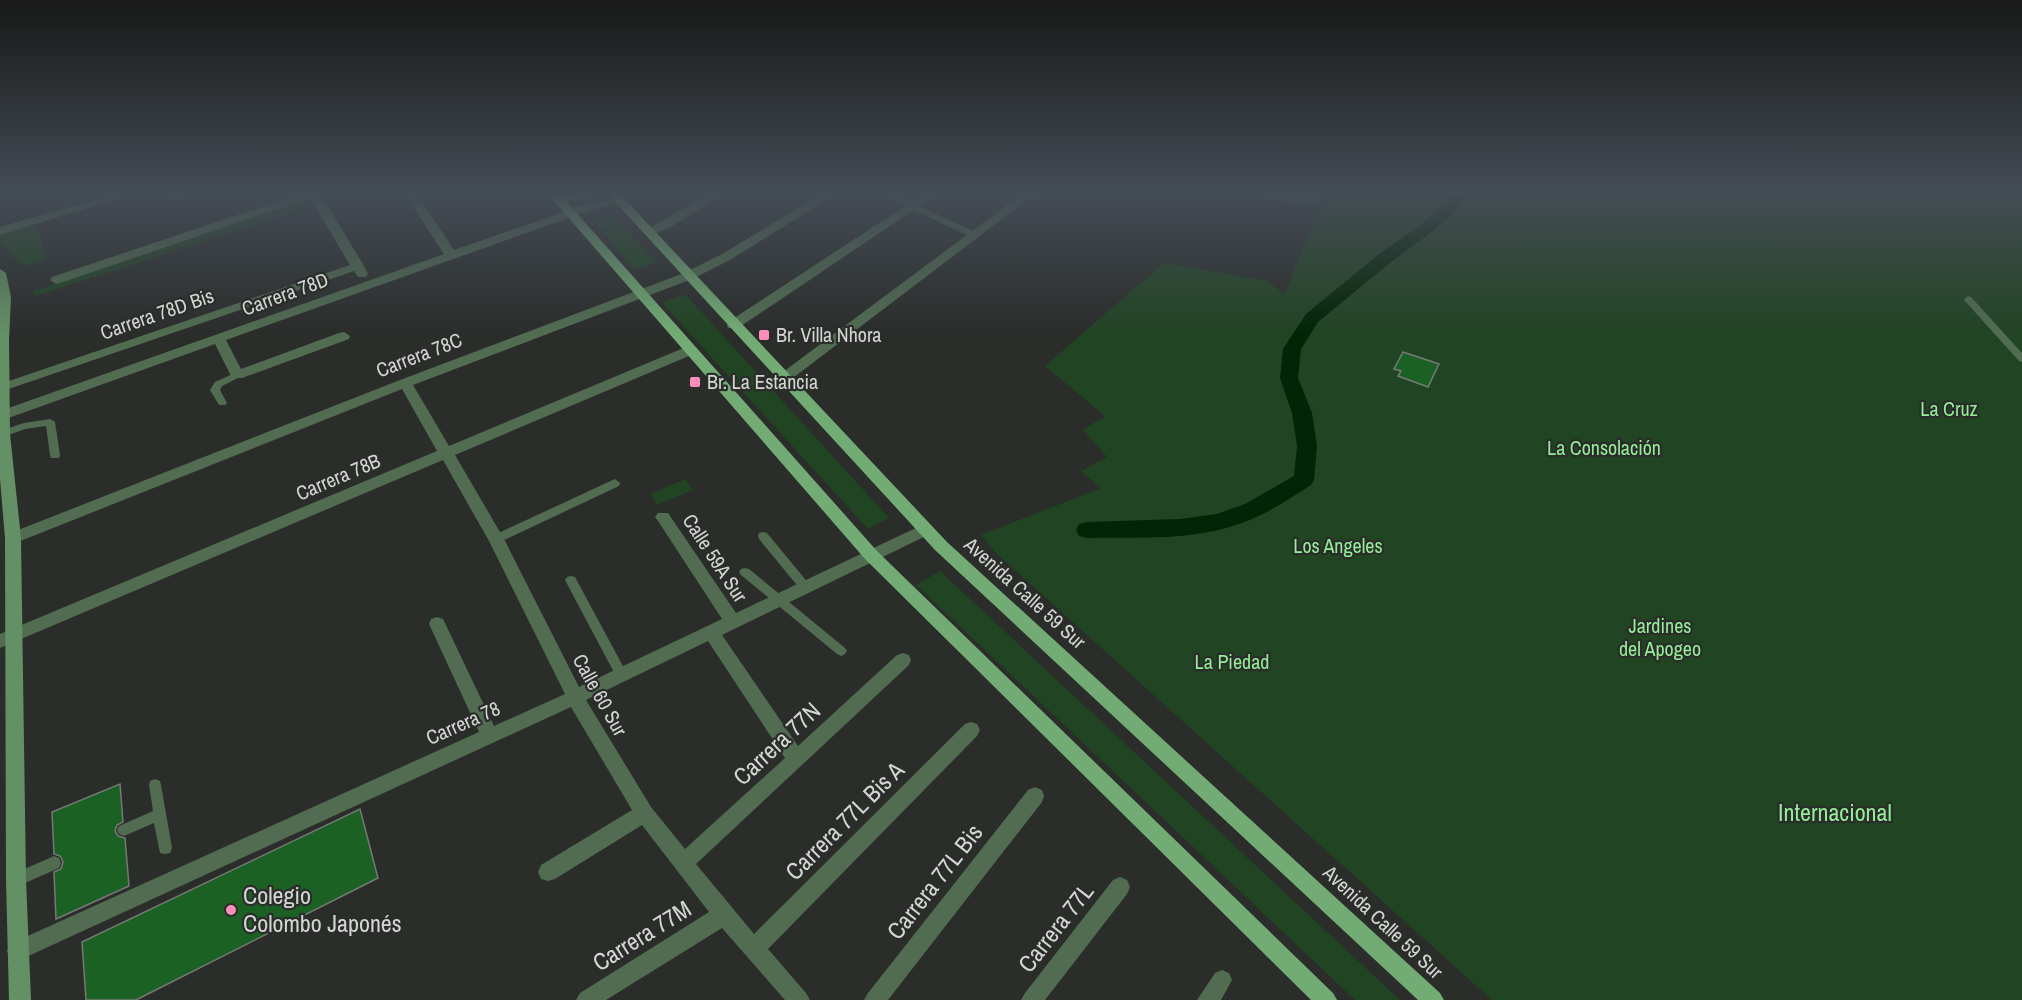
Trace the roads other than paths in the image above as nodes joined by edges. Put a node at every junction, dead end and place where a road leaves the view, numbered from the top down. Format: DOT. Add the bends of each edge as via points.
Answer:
graph roads {
  1 [pos="175,240"];
  2 [pos="342,240"];
  3 [pos="441,240"];
  4 [pos="494,240"];
  5 [pos="593,240"];
  6 [pos="656,240"];
  7 [pos="754,240"];
  8 [pos="862,240"];
  9 [pos="969,240"];
  10 [pos="451,255"];
  11 [pos="358,266"];
  12 [pos="0,273"];
  13 [pos="688,276"];
  14 [pos="56,280"];
  15 [pos="368,285"];
  16 [pos="641,294"];
  17 [pos="1968,299"];
  18 [pos="733,325"];
  19 [pos="344,336"];
  20 [pos="218,338"];
  21 [pos="1,340"];
  22 [pos="691,350"];
  23 [pos="2022,359"];
  24 [pos="237,375"];
  25 [pos="784,378"];
  26 [pos="405,383"];
  27 [pos="2,388"];
  28 [pos="222,403"];
  29 [pos="1,416"];
  30 [pos="3,434"];
  31 [pos="55,455"];
  32 [pos="446,455"];
  33 [pos="615,483"];
  34 [pos="5,507"];
  35 [pos="663,518"];
  36 [pos="924,530"];
  37 [pos="764,536"];
  38 [pos="13,538"];
  39 [pos="496,539"];
  40 [pos="871,555"];
  41 [pos="745,572"];
  42 [pos="571,580"];
  43 [pos="804,587"];
  44 [pos="779,599"];
  45 [pos="732,621"];
  46 [pos="437,624"];
  47 [pos="711,632"];
  48 [pos="7,638"];
  49 [pos="841,651"];
  50 [pos="903,660"];
  51 [pos="621,674"];
  52 [pos="575,697"];
  53 [pos="971,730"];
  54 [pos="489,735"];
  55 [pos="796,759"];
  56 [pos="154,785"];
  57 [pos="1035,796"];
  58 [pos="644,813"];
  59 [pos="160,814"];
  60 [pos="124,830"];
  61 [pos="165,848"];
  62 [pos="54,863"];
  63 [pos="684,863"];
  64 [pos="548,872"];
  65 [pos="16,880"];
  66 [pos="1120,887"];
  67 [pos="724,915"];
  68 [pos="755,948"];
  69 [pos="17,951"];
  70 [pos="1222,980"];
  71 [pos="20,1000"];
  72 [pos="587,1000"];
  73 [pos="799,1000"];
  74 [pos="875,1000"];
  75 [pos="1032,1000"];
  76 [pos="1208,1000"];
  77 [pos="1326,1000"];
  78 [pos="1433,1000"];
  1 -- 14 [label="street"];
  2 -- 11 [label="street"];
  3 -- 10 [label="street"];
  4 -- 10 [label="street, Carrera 78D"];
  5 -- 16 [label="main road"];
  6 -- 13 [label="main road, Avenida Calle 59 Sur"];
  7 -- 13 [label="street, Carrera 78C"];
  8 -- 18 [label="street"];
  9 -- 25 [label="street" via="879,311"];
  10 -- 15 [label="street, Carrera 78D"];
  11 -- 15 [label="street"];
  11 -- 27 [label="street, Carrera 78D Bis"];
  12 -- 21 [label="main road" via="5,297"];
  13 -- 16 [label="street, Carrera 78C"];
  13 -- 18 [label="main road, Avenida Calle 59 Sur"];
  15 -- 20 [label="street, Carrera 78D"];
  16 -- 22 [label="main road"];
  16 -- 26 [label="street, Carrera 78C"];
  17 -- 23 [label="lane"];
  18 -- 25 [label="main road, Avenida Calle 59 Sur"];
  19 -- 24 [label="street"];
  20 -- 24 [label="street"];
  20 -- 29 [label="street, Carrera 78D"];
  21 -- 27 [label="main road"];
  22 -- 32 [label="street, Carrera 78B"];
  22 -- 40 [label="main road"];
  24 -- 28 [label="lane" via="218,384 215,390"];
  25 -- 36 [label="main road, Avenida Calle 59 Sur"];
  26 -- 32 [label="street, Calle 60 Sur"];
  26 -- 38 [label="street, Carrera 78C"];
  27 -- 29 [label="main road"];
  29 -- 30 [label="main road"];
  30 -- 31 [label="lane" via="50,422"];
  30 -- 34 [label="main road"];
  32 -- 39 [label="street, Calle 60 Sur"];
  32 -- 48 [label="street, Carrera 78B"];
  33 -- 39 [label="lane"];
  34 -- 38 [label="main road"];
  35 -- 45 [label="street, Calle 59A Sur"];
  36 -- 40 [label="street, Carrera 78"];
  36 -- 78 [label="main road, Avenida Calle 59 Sur"];
  37 -- 43 [label="lane"];
  38 -- 48 [label="main road"];
  39 -- 52 [label="street, Calle 60 Sur"];
  40 -- 43 [label="street, Carrera 78"];
  40 -- 77 [label="main road"];
  41 -- 44 [label="lane"];
  42 -- 51 [label="lane"];
  43 -- 44 [label="street, Carrera 78"];
  44 -- 45 [label="street, Carrera 78"];
  44 -- 49 [label="lane"];
  45 -- 47 [label="street, Carrera 78"];
  46 -- 54 [label="street"];
  47 -- 51 [label="street, Carrera 78"];
  47 -- 55 [label="street"];
  48 -- 65 [label="main road"];
  50 -- 55 [label="street, Carrera 77N"];
  51 -- 52 [label="street, Carrera 78"];
  52 -- 54 [label="street, Carrera 78"];
  52 -- 58 [label="street, Calle 60 Sur"];
  53 -- 68 [label="street, Carrera 77L Bis A"];
  54 -- 69 [label="street, Carrera 78"];
  55 -- 63 [label="street, Carrera 77N"];
  56 -- 59 [label="lane"];
  57 -- 74 [label="street, Carrera 77L Bis"];
  58 -- 63 [label="street, Calle 60 Sur"];
  58 -- 64 [label="street"];
  59 -- 60 [label="lane"];
  59 -- 61 [label="lane"];
  62 -- 65 [label="lane"];
  63 -- 67 [label="street, Calle 60 Sur"];
  65 -- 69 [label="main road"];
  66 -- 75 [label="street, Carrera 77L"];
  67 -- 68 [label="street, Calle 60 Sur"];
  67 -- 72 [label="street, Carrera 77M"];
  68 -- 73 [label="street, Calle 60 Sur"];
  69 -- 71 [label="main road"];
  70 -- 76 [label="street"];
}
